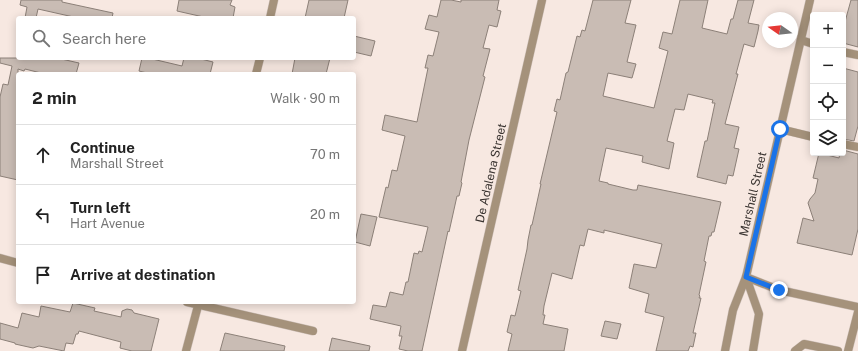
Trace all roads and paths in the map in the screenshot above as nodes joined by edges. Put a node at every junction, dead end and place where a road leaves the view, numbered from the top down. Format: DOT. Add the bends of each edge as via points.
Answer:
graph roads {
  1 [pos="274,0"];
  2 [pos="542,0"];
  3 [pos="810,0"];
  4 [pos="270,16"];
  5 [pos="801,40"];
  6 [pos="810,43"];
  7 [pos="846,53"];
  8 [pos="858,55"];
  9 [pos="260,60"];
  10 [pos="256,72"];
  11 [pos="780,129"];
  12 [pos="810,136"];
  13 [pos="846,145"];
  14 [pos="858,147"];
  15 [pos="0,258"];
  16 [pos="16,262"];
  17 [pos="746,277"];
  18 [pos="198,304"];
  19 [pos="202,304"];
  20 [pos="858,307"];
  21 [pos="858,312"];
  22 [pos="313,331"];
  23 [pos="186,351"];
  24 [pos="462,351"];
  25 [pos="725,351"];
  26 [pos="753,351"];
  27 [pos="795,351"];
  28 [pos="838,351"];
  29 [pos="848,351"];
  1 -- 4 [label="street"];
  2 -- 24 [label="street, De Adalena Street"];
  3 -- 5 [label="street, Marshall Street"];
  5 -- 6 [label="street"];
  5 -- 11 [label="street, Marshall Street"];
  7 -- 8 [label="street"];
  9 -- 10 [label="street"];
  11 -- 12 [label="street"];
  11 -- 17 [label="street, Marshall Street"];
  13 -- 14 [label="street"];
  15 -- 16 [label="street"];
  17 -- 20 [label="street" via="779,290"];
  17 -- 25 [label="street, Marshall Street" via="733,310"];
  17 -- 26 [label="street" via="759,314"];
  18 -- 23 [label="street"];
  19 -- 22 [label="street"];
  21 -- 29 [label="street"];
  27 -- 28 [label="street" via="804,344"];
}
